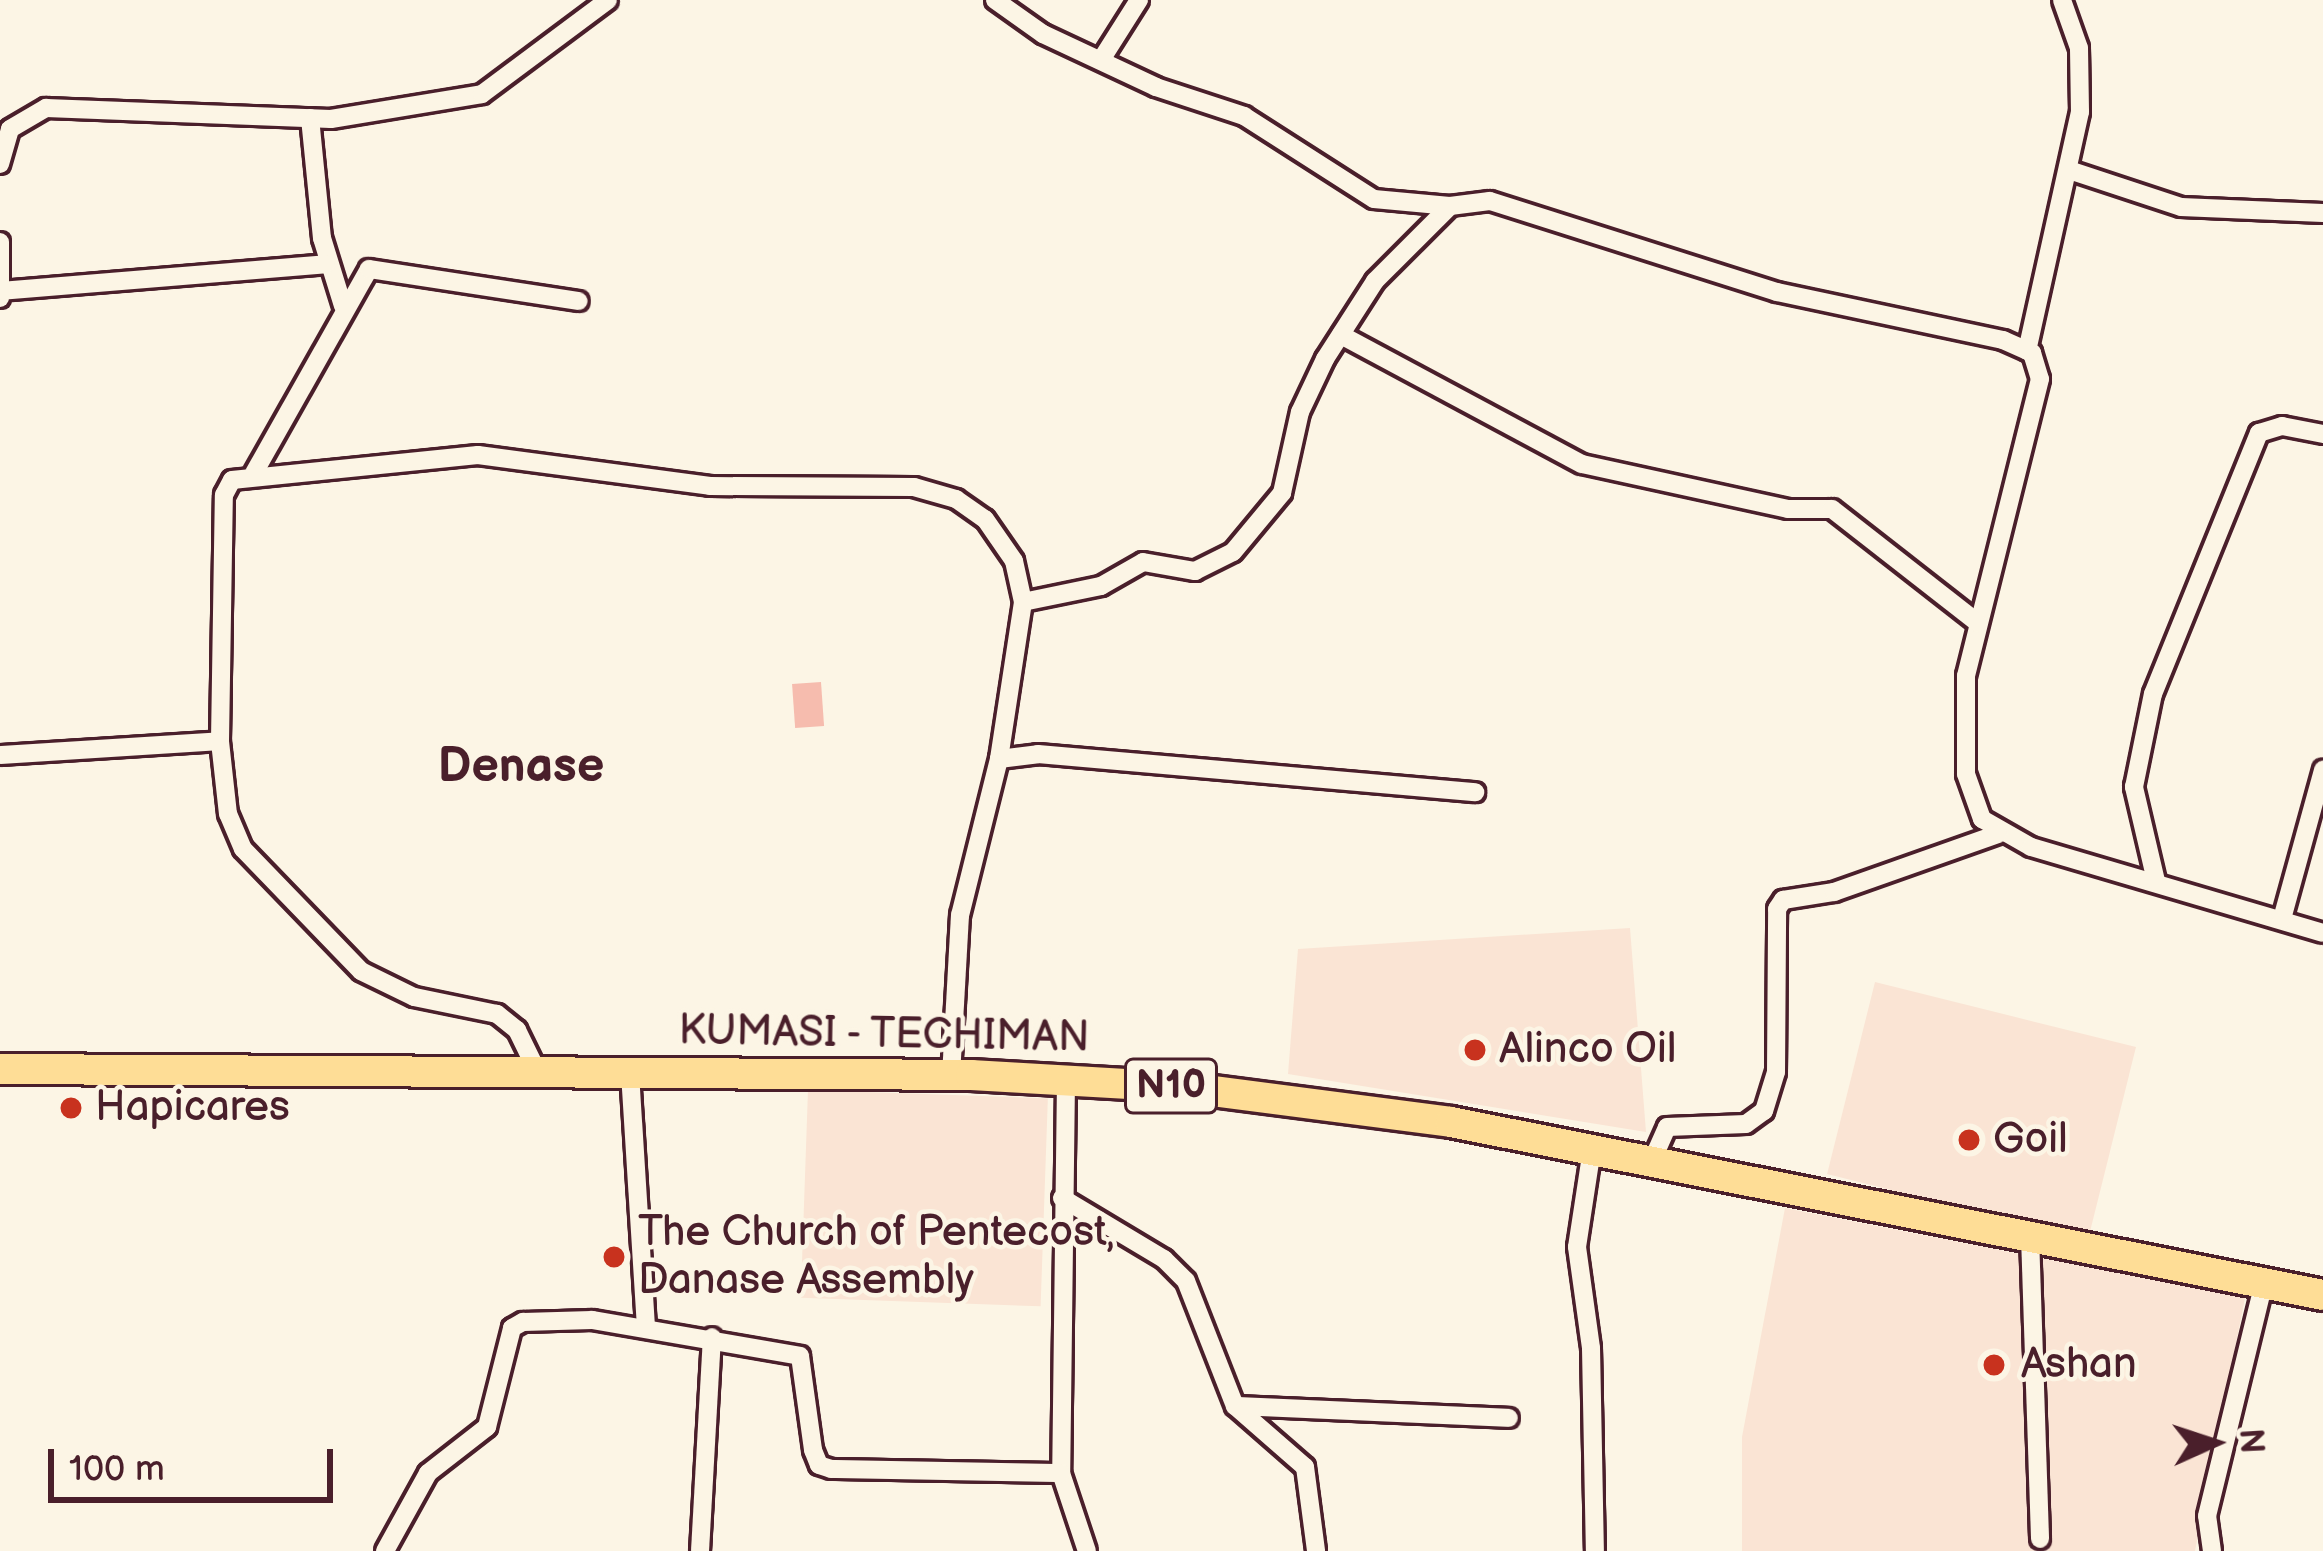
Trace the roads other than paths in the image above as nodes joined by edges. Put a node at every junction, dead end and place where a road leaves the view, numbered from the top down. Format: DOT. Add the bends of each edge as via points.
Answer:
graph roads {
  1 [pos="608,0"];
  2 [pos="995,0"];
  3 [pos="1139,0"];
  4 [pos="2062,0"];
  5 [pos="1101,60"];
  6 [pos="310,118"];
  7 [pos="0,164"];
  8 [pos="2069,170"];
  9 [pos="1450,206"];
  10 [pos="2323,213"];
  11 [pos="0,242"];
  12 [pos="326,264"];
  13 [pos="0,294"];
  14 [pos="579,301"];
  15 [pos="343,306"];
  16 [pos="1341,335"];
  17 [pos="2027,351"];
  18 [pos="2323,434"];
  19 [pos="254,473"];
  20 [pos="1023,602"];
  21 [pos="1978,623"];
  22 [pos="220,741"];
  23 [pos="0,755"];
  24 [pos="999,759"];
  25 [pos="2323,770"];
  26 [pos="1475,792"];
  27 [pos="1998,835"];
  28 [pos="2156,881"];
  29 [pos="2282,919"];
  30 [pos="2323,933"];
  31 [pos="0,1069"];
  32 [pos="538,1073"];
  33 [pos="630,1073"];
  34 [pos="951,1075"];
  35 [pos="1066,1080"];
  36 [pos="1592,1149"];
  37 [pos="1652,1161"];
  38 [pos="1062,1198"];
  39 [pos="2030,1236"];
  40 [pos="2264,1283"];
  41 [pos="2323,1295"];
  42 [pos="646,1328"];
  43 [pos="712,1337"];
  44 [pos="1235,1406"];
  45 [pos="1509,1418"];
  46 [pos="1061,1473"];
  47 [pos="2040,1539"];
  48 [pos="385,1551"];
  49 [pos="700,1551"];
  50 [pos="1087,1551"];
  51 [pos="1316,1551"];
  52 [pos="1595,1551"];
  53 [pos="2212,1551"];
  1 -- 6 [label="street" via="482,94"];
  2 -- 5 [label="street"];
  3 -- 5 [label="street"];
  4 -- 8 [label="street" via="2082,71"];
  5 -- 9 [label="street" via="1244,116 1374,199"];
  6 -- 7 [label="street" via="46,108 10,128"];
  6 -- 12 [label="street"];
  8 -- 10 [label="street" via="2181,207"];
  8 -- 17 [label="street"];
  9 -- 16 [label="street" via="1375,280"];
  9 -- 17 [label="street" via="1490,201 1777,292"];
  11 -- 13 [label="street"];
  12 -- 13 [label="street"];
  12 -- 15 [label="street"];
  14 -- 15 [label="street" via="386,266 369,269"];
  15 -- 19 [label="street"];
  16 -- 20 [label="street" via="1300,412 1282,493 1233,551 1196,571 1144,562 1101,586"];
  16 -- 21 [label="street" via="1582,464 1788,509 1832,509"];
  17 -- 21 [label="street" via="2040,379"];
  18 -- 28 [label="street" via="2282,426 2259,433 2153,694 2134,787"];
  19 -- 20 [label="street" via="478,455 710,487 914,487 956,499 985,519 1014,561"];
  19 -- 22 [label="street" via="232,480 224,495"];
  20 -- 24 [label="street"];
  21 -- 27 [label="street" via="1966,676 1964,752 1982,819"];
  22 -- 23 [label="street"];
  22 -- 32 [label="street" via="228,814 267,882 361,971 414,997 497,1014 518,1030"];
  24 -- 26 [label="street" via="1038,754"];
  24 -- 34 [label="street" via="960,915"];
  25 -- 29 [label="street"];
  27 -- 28 [label="street"];
  27 -- 37 [label="street" via="1834,892 1783,900 1776,1072 1764,1111 1745,1124 1667,1127"];
  28 -- 29 [label="street"];
  29 -- 30 [label="street"];
  31 -- 32 [label="highway, KUMASI - TECHIMAN / N10"];
  32 -- 33 [label="highway, KUMASI - TECHIMAN / N10"];
  33 -- 34 [label="highway, KUMASI - TECHIMAN / N10"];
  33 -- 42 [label="street"];
  34 -- 35 [label="highway, KUMASI - TECHIMAN / N10"];
  35 -- 36 [label="highway, KUMASI - TECHIMAN / N10" via="1325,1102"];
  35 -- 38 [label="street"];
  36 -- 37 [label="highway, KUMASI - TECHIMAN / N10"];
  36 -- 52 [label="street" via="1577,1247 1591,1348"];
  37 -- 39 [label="highway, KUMASI - TECHIMAN / N10"];
  38 -- 44 [label="street" via="1164,1259 1186,1282"];
  38 -- 46 [label="street"];
  39 -- 40 [label="highway, KUMASI - TECHIMAN / N10"];
  39 -- 47 [label="street"];
  40 -- 41 [label="highway, KUMASI - TECHIMAN / N10"];
  40 -- 53 [label="street" via="2207,1516"];
  42 -- 43 [label="street"];
  42 -- 48 [label="street" via="592,1320 512,1328 497,1411 469,1445 428,1473"];
  43 -- 46 [label="street" via="806,1361 819,1466"];
  43 -- 49 [label="street"];
  44 -- 45 [label="street"];
  44 -- 51 [label="street" via="1305,1467"];
  46 -- 50 [label="street"];
}
